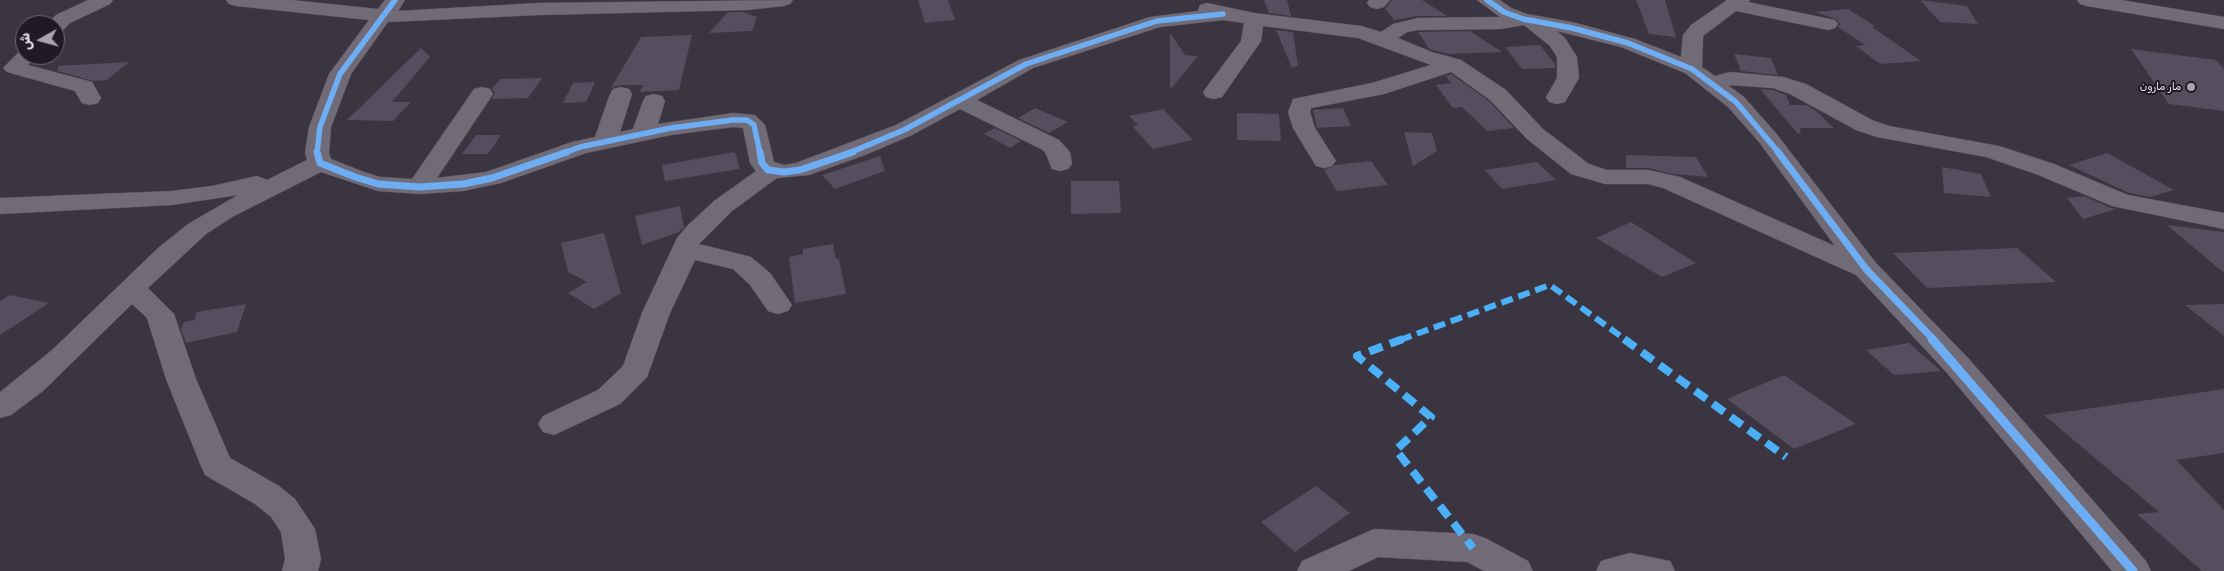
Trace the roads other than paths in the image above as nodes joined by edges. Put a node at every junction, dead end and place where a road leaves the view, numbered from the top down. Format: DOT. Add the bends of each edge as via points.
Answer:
graph roads {
  1 [pos="103,0"];
  2 [pos="236,0"];
  3 [pos="783,0"];
  4 [pos="1192,0"];
  5 [pos="1487,0"];
  6 [pos="2087,0"];
  7 [pos="1737,3"];
  8 [pos="592,4"];
  9 [pos="390,8"];
  10 [pos="1223,14"];
  11 [pos="65,18"];
  12 [pos="1254,19"];
  13 [pos="1527,20"];
  14 [pos="2224,23"];
  15 [pos="1828,24"];
  16 [pos="1383,39"];
  17 [pos="1454,64"];
  18 [pos="17,65"];
  19 [pos="1703,76"];
  20 [pos="1214,92"];
  21 [pos="482,94"];
  22 [pos="621,94"];
  23 [pos="1557,97"];
  24 [pos="90,98"];
  25 [pos="960,100"];
  26 [pos="654,101"];
  27 [pos="643,133"];
  28 [pos="605,141"];
  29 [pos="1324,161"];
  30 [pos="1060,164"];
  31 [pos="316,165"];
  32 [pos="772,171"];
  33 [pos="419,187"];
  34 [pos="0,206"];
  35 [pos="2224,221"];
  36 [pos="687,248"];
  37 [pos="1866,269"];
  38 [pos="132,289"];
  39 [pos="778,305"];
  40 [pos="0,407"];
  41 [pos="554,424"];
  42 [pos="306,567"];
  43 [pos="2129,569"];
  44 [pos="1315,571"];
  45 [pos="1515,571"];
  46 [pos="1614,571"];
  47 [pos="1657,571"];
  1 -- 11 [label="street"];
  2 -- 9 [label="street"];
  3 -- 8 [label="street" via="716,5"];
  4 -- 10 [label="street"];
  5 -- 13 [label="street" via="1504,12"];
  6 -- 14 [label="main road"];
  7 -- 15 [label="street"];
  7 -- 19 [label="street" via="1693,35 1691,43"];
  8 -- 9 [label="street"];
  9 -- 31 [label="street" via="351,57 333,89 317,142"];
  10 -- 12 [label="street"];
  10 -- 25 [label="street" via="1157,21 1123,31 1026,64"];
  12 -- 16 [label="street" via="1361,32"];
  12 -- 20 [label="street" via="1251,41"];
  13 -- 16 [label="street" via="1418,24 1400,28"];
  13 -- 19 [label="street" via="1628,43"];
  13 -- 23 [label="street" via="1558,42 1567,57 1568,78"];
  16 -- 17 [label="street" via="1424,57"];
  17 -- 29 [label="street" via="1376,89 1301,104 1299,112 1304,128"];
  17 -- 37 [label="street" via="1498,95 1536,134 1580,169 1605,177 1648,177 1671,182"];
  18 -- 24 [label="street" via="14,68 84,87"];
  19 -- 35 [label="street" via="1775,82 1798,89 1857,121 1885,132 1991,151 2045,169 2121,201"];
  19 -- 37 [label="street" via="1736,102 1767,137"];
  21 -- 33 [label="street"];
  22 -- 28 [label="street"];
  25 -- 30 [label="street" via="1051,145 1058,152"];
  25 -- 32 [label="street" via="904,130 857,150 800,170"];
  26 -- 27 [label="street"];
  27 -- 28 [label="street"];
  27 -- 32 [label="street" via="716,121 747,120 758,132 764,168"];
  28 -- 33 [label="street" via="492,178"];
  31 -- 33 [label="street" via="378,184"];
  31 -- 34 [label="street" via="240,188 195,196"];
  31 -- 38 [label="street" via="223,212 197,229"];
  32 -- 36 [label="street" via="704,222 689,239"];
  36 -- 39 [label="street" via="742,263 760,279"];
  36 -- 41 [label="street" via="656,313 636,370 609,397"];
  37 -- 43 [label="street" via="1958,366"];
  38 -- 40 [label="street" via="47,371"];
  38 -- 42 [label="street" via="160,314 181,379 217,466 267,495 282,508 298,529"];
  44 -- 45 [label="street" via="1374,542 1474,548"];
  46 -- 47 [label="street" via="1630,567"];
}
